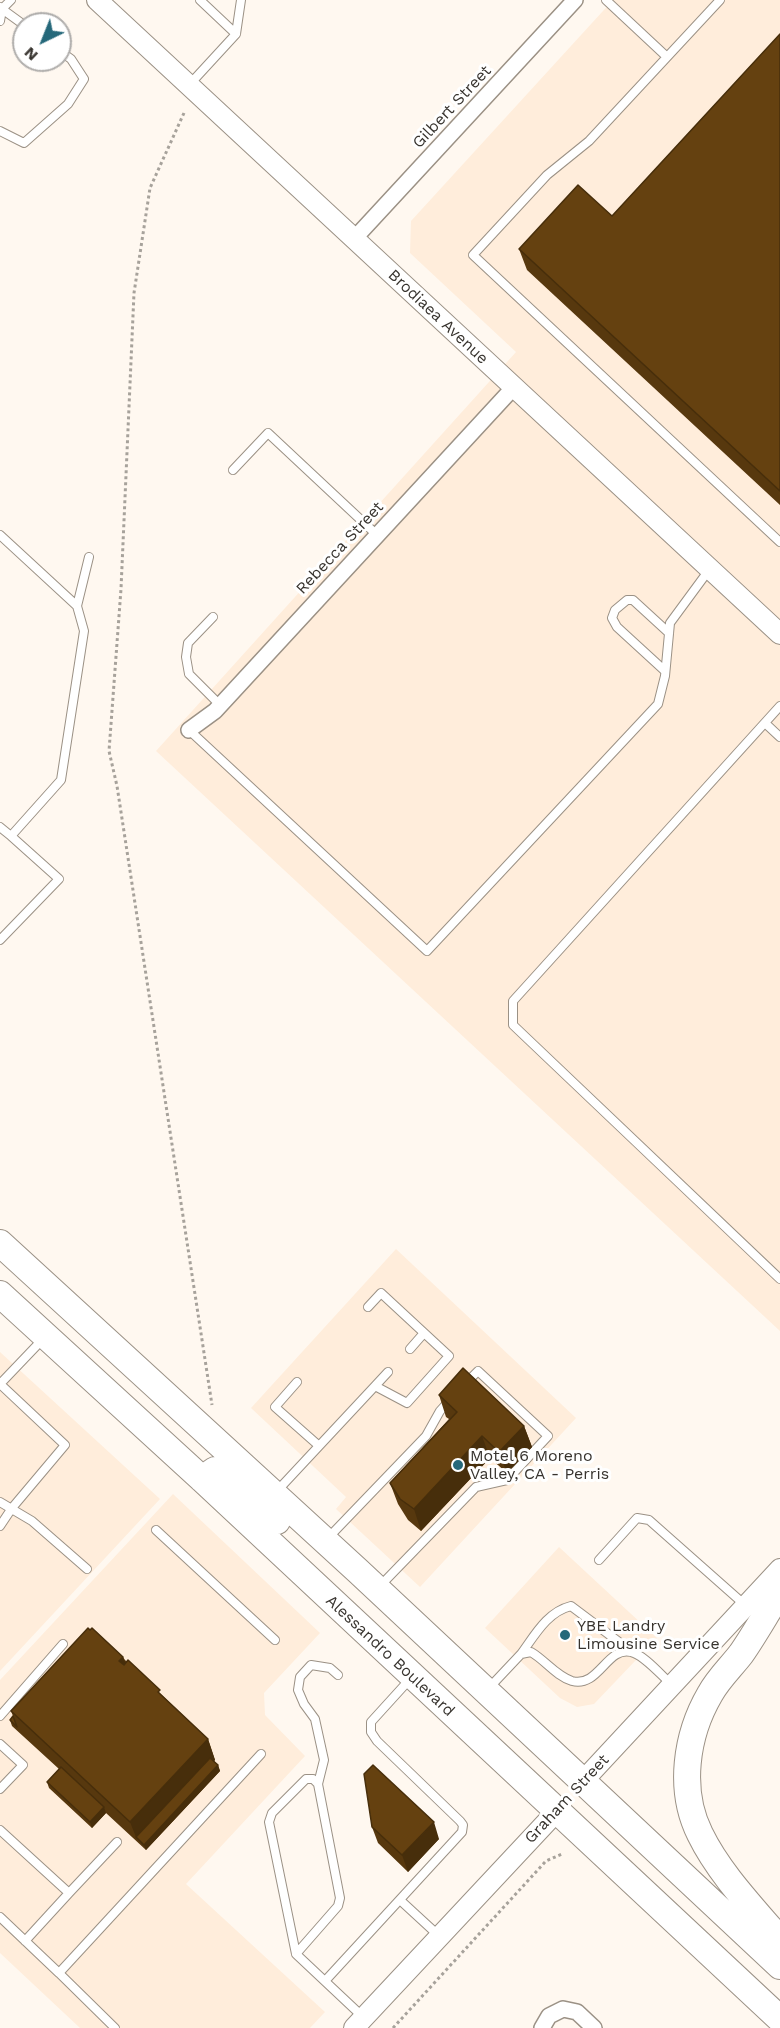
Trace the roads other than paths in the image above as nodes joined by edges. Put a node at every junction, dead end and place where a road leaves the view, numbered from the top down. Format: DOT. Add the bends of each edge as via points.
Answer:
graph roads {
  1 [pos="11,0"];
  2 [pos="97,0"];
  3 [pos="201,0"];
  4 [pos="241,0"];
  5 [pos="575,0"];
  6 [pos="606,0"];
  7 [pos="720,0"];
  8 [pos="1,8"];
  9 [pos="0,21"];
  10 [pos="236,34"];
  11 [pos="667,57"];
  12 [pos="72,61"];
  13 [pos="189,85"];
  14 [pos="0,131"];
  15 [pos="354,239"];
  16 [pos="514,387"];
  17 [pos="233,470"];
  18 [pos="0,535"];
  19 [pos="377,535"];
  20 [pos="780,542"];
  21 [pos="89,557"];
  22 [pos="710,569"];
  23 [pos="77,606"];
  24 [pos="213,617"];
  25 [pos="669,633"];
  26 [pos="780,634"];
  27 [pos="665,670"];
  28 [pos="220,705"];
  29 [pos="780,706"];
  30 [pos="765,723"];
  31 [pos="189,730"];
  32 [pos="780,737"];
  33 [pos="0,827"];
  34 [pos="11,836"];
  35 [pos="0,940"];
  36 [pos="0,1243"];
  37 [pos="780,1279"];
  38 [pos="0,1294"];
  39 [pos="368,1307"];
  40 [pos="424,1333"];
  41 [pos="46,1337"];
  42 [pos="410,1349"];
  43 [pos="388,1372"];
  44 [pos="297,1382"];
  45 [pos="0,1384"];
  46 [pos="375,1386"];
  47 [pos="318,1446"];
  48 [pos="202,1479"];
  49 [pos="274,1494"];
  50 [pos="0,1502"];
  51 [pos="12,1508"];
  52 [pos="0,1526"];
  53 [pos="156,1530"];
  54 [pos="325,1541"];
  55 [pos="599,1560"];
  56 [pos="87,1569"];
  57 [pos="780,1569"];
  58 [pos="358,1571"];
  59 [pos="377,1590"];
  60 [pos="780,1592"];
  61 [pos="745,1606"];
  62 [pos="275,1640"];
  63 [pos="63,1644"];
  64 [pos="632,1652"];
  65 [pos="521,1654"];
  66 [pos="338,1676"];
  67 [pos="412,1677"];
  68 [pos="672,1685"];
  69 [pos="486,1691"];
  70 [pos="0,1716"];
  71 [pos="0,1744"];
  72 [pos="261,1754"];
  73 [pos="583,1782"];
  74 [pos="318,1784"];
  75 [pos="0,1789"];
  76 [pos="557,1811"];
  77 [pos="0,1830"];
  78 [pos="117,1842"];
  79 [pos="69,1893"];
  80 [pos="400,1900"];
  81 [pos="0,1917"];
  82 [pos="439,1936"];
  83 [pos="780,1940"];
  84 [pos="25,1941"];
  85 [pos="296,1954"];
  86 [pos="780,1965"];
  87 [pos="59,1973"];
  88 [pos="325,1981"];
  89 [pos="780,2019"];
  90 [pos="359,2023"];
  91 [pos="115,2028"];
  92 [pos="542,2028"];
  93 [pos="594,2028"];
  1 -- 8 [label="lane"];
  2 -- 13 [label="street, Brodiaea Avenue"];
  3 -- 10 [label="lane"];
  4 -- 10 [label="lane"];
  5 -- 15 [label="street, Gilbert Street"];
  6 -- 11 [label="lane"];
  7 -- 11 [label="lane"];
  8 -- 9 [label="lane"];
  10 -- 13 [label="lane"];
  11 -- 20 [label="lane" via="589,141 547,175 473,255"];
  12 -- 14 [label="lane" via="84,79 68,104 24,143"];
  13 -- 15 [label="street, Brodiaea Avenue"];
  15 -- 16 [label="street, Brodiaea Avenue"];
  16 -- 19 [label="street, Rebecca Street"];
  16 -- 22 [label="street, Brodiaea Avenue"];
  17 -- 19 [label="lane" via="268,433"];
  18 -- 23 [label="lane"];
  19 -- 28 [label="street, Rebecca Street"];
  21 -- 23 [label="lane"];
  22 -- 25 [label="lane" via="670,623"];
  22 -- 26 [label="street, Brodiaea Avenue"];
  23 -- 34 [label="lane" via="84,631 61,780"];
  24 -- 28 [label="lane" via="188,643 186,657 189,674"];
  25 -- 27 [label="lane"];
  25 -- 27 [label="lane" via="633,600 615,610 612,618"];
  27 -- 31 [label="lane" via="658,704 428,951"];
  28 -- 31 [label="street, Rebecca Street"];
  29 -- 30 [label="lane"];
  30 -- 32 [label="lane"];
  30 -- 37 [label="lane" via="513,1001 513,1025"];
  33 -- 34 [label="lane"];
  34 -- 35 [label="lane" via="59,879"];
  36 -- 49 [label="main road"];
  38 -- 41 [label="main road, Alessandro Boulevard"];
  39 -- 40 [label="lane" via="381,1293"];
  40 -- 42 [label="lane"];
  40 -- 46 [label="lane" via="449,1356 407,1403"];
  41 -- 45 [label="lane"];
  41 -- 48 [label="main road, Alessandro Boulevard"];
  43 -- 46 [label="lane"];
  44 -- 47 [label="lane" via="275,1407"];
  45 -- 51 [label="lane" via="65,1444"];
  46 -- 47 [label="lane"];
  47 -- 49 [label="lane"];
  48 -- 58 [label="main road" via="215,1470 222,1471 293,1536"];
  48 -- 67 [label="main road, Alessandro Boulevard"];
  49 -- 54 [label="main road"];
  50 -- 51 [label="lane"];
  51 -- 52 [label="lane"];
  51 -- 56 [label="lane"];
  53 -- 62 [label="lane"];
  54 -- 58 [label="main road"];
  54 -- 59 [label="lane" via="426,1436 440,1411 478,1371 548,1436 507,1480 476,1486"];
  55 -- 61 [label="lane" via="637,1518 649,1520"];
  57 -- 61 [label="street, Graham Street"];
  58 -- 59 [label="main road"];
  59 -- 69 [label="main road"];
  60 -- 83 [label="main road" via="742,1653 711,1692 688,1753 689,1797 699,1833 721,1868"];
  61 -- 68 [label="street, Graham Street"];
  63 -- 70 [label="lane"];
  64 -- 65 [label="lane" via="624,1651 580,1682 559,1674 531,1652"];
  64 -- 65 [label="lane" via="571,1606 559,1609 547,1619"];
  64 -- 68 [label="lane"];
  65 -- 69 [label="lane"];
  66 -- 74 [label="lane" via="330,1668 311,1665 300,1677 298,1690 315,1719 324,1760"];
  67 -- 76 [label="main road, Alessandro Boulevard"];
  67 -- 80 [label="lane" via="371,1722 371,1732 463,1825 450,1847"];
  68 -- 73 [label="street, Graham Street"];
  69 -- 73 [label="main road"];
  71 -- 75 [label="lane" via="23,1765"];
  72 -- 87 [label="lane"];
  73 -- 76 [label="main road, Graham Street"];
  73 -- 86 [label="main road"];
  74 -- 85 [label="lane" via="340,1898 338,1906"];
  74 -- 85 [label="lane" via="306,1779 272,1813 269,1822"];
  76 -- 82 [label="street, Graham Street"];
  76 -- 89 [label="main road, Alessandro Boulevard"];
  77 -- 79 [label="lane"];
  78 -- 79 [label="lane"];
  79 -- 84 [label="lane"];
  80 -- 82 [label="lane"];
  80 -- 88 [label="lane"];
  81 -- 84 [label="lane"];
  82 -- 90 [label="street, Graham Street"];
  84 -- 87 [label="lane"];
  85 -- 88 [label="lane"];
  87 -- 91 [label="lane"];
  88 -- 90 [label="lane"];
  92 -- 93 [label="street" via="549,2016 563,2009 577,2012"];
}
